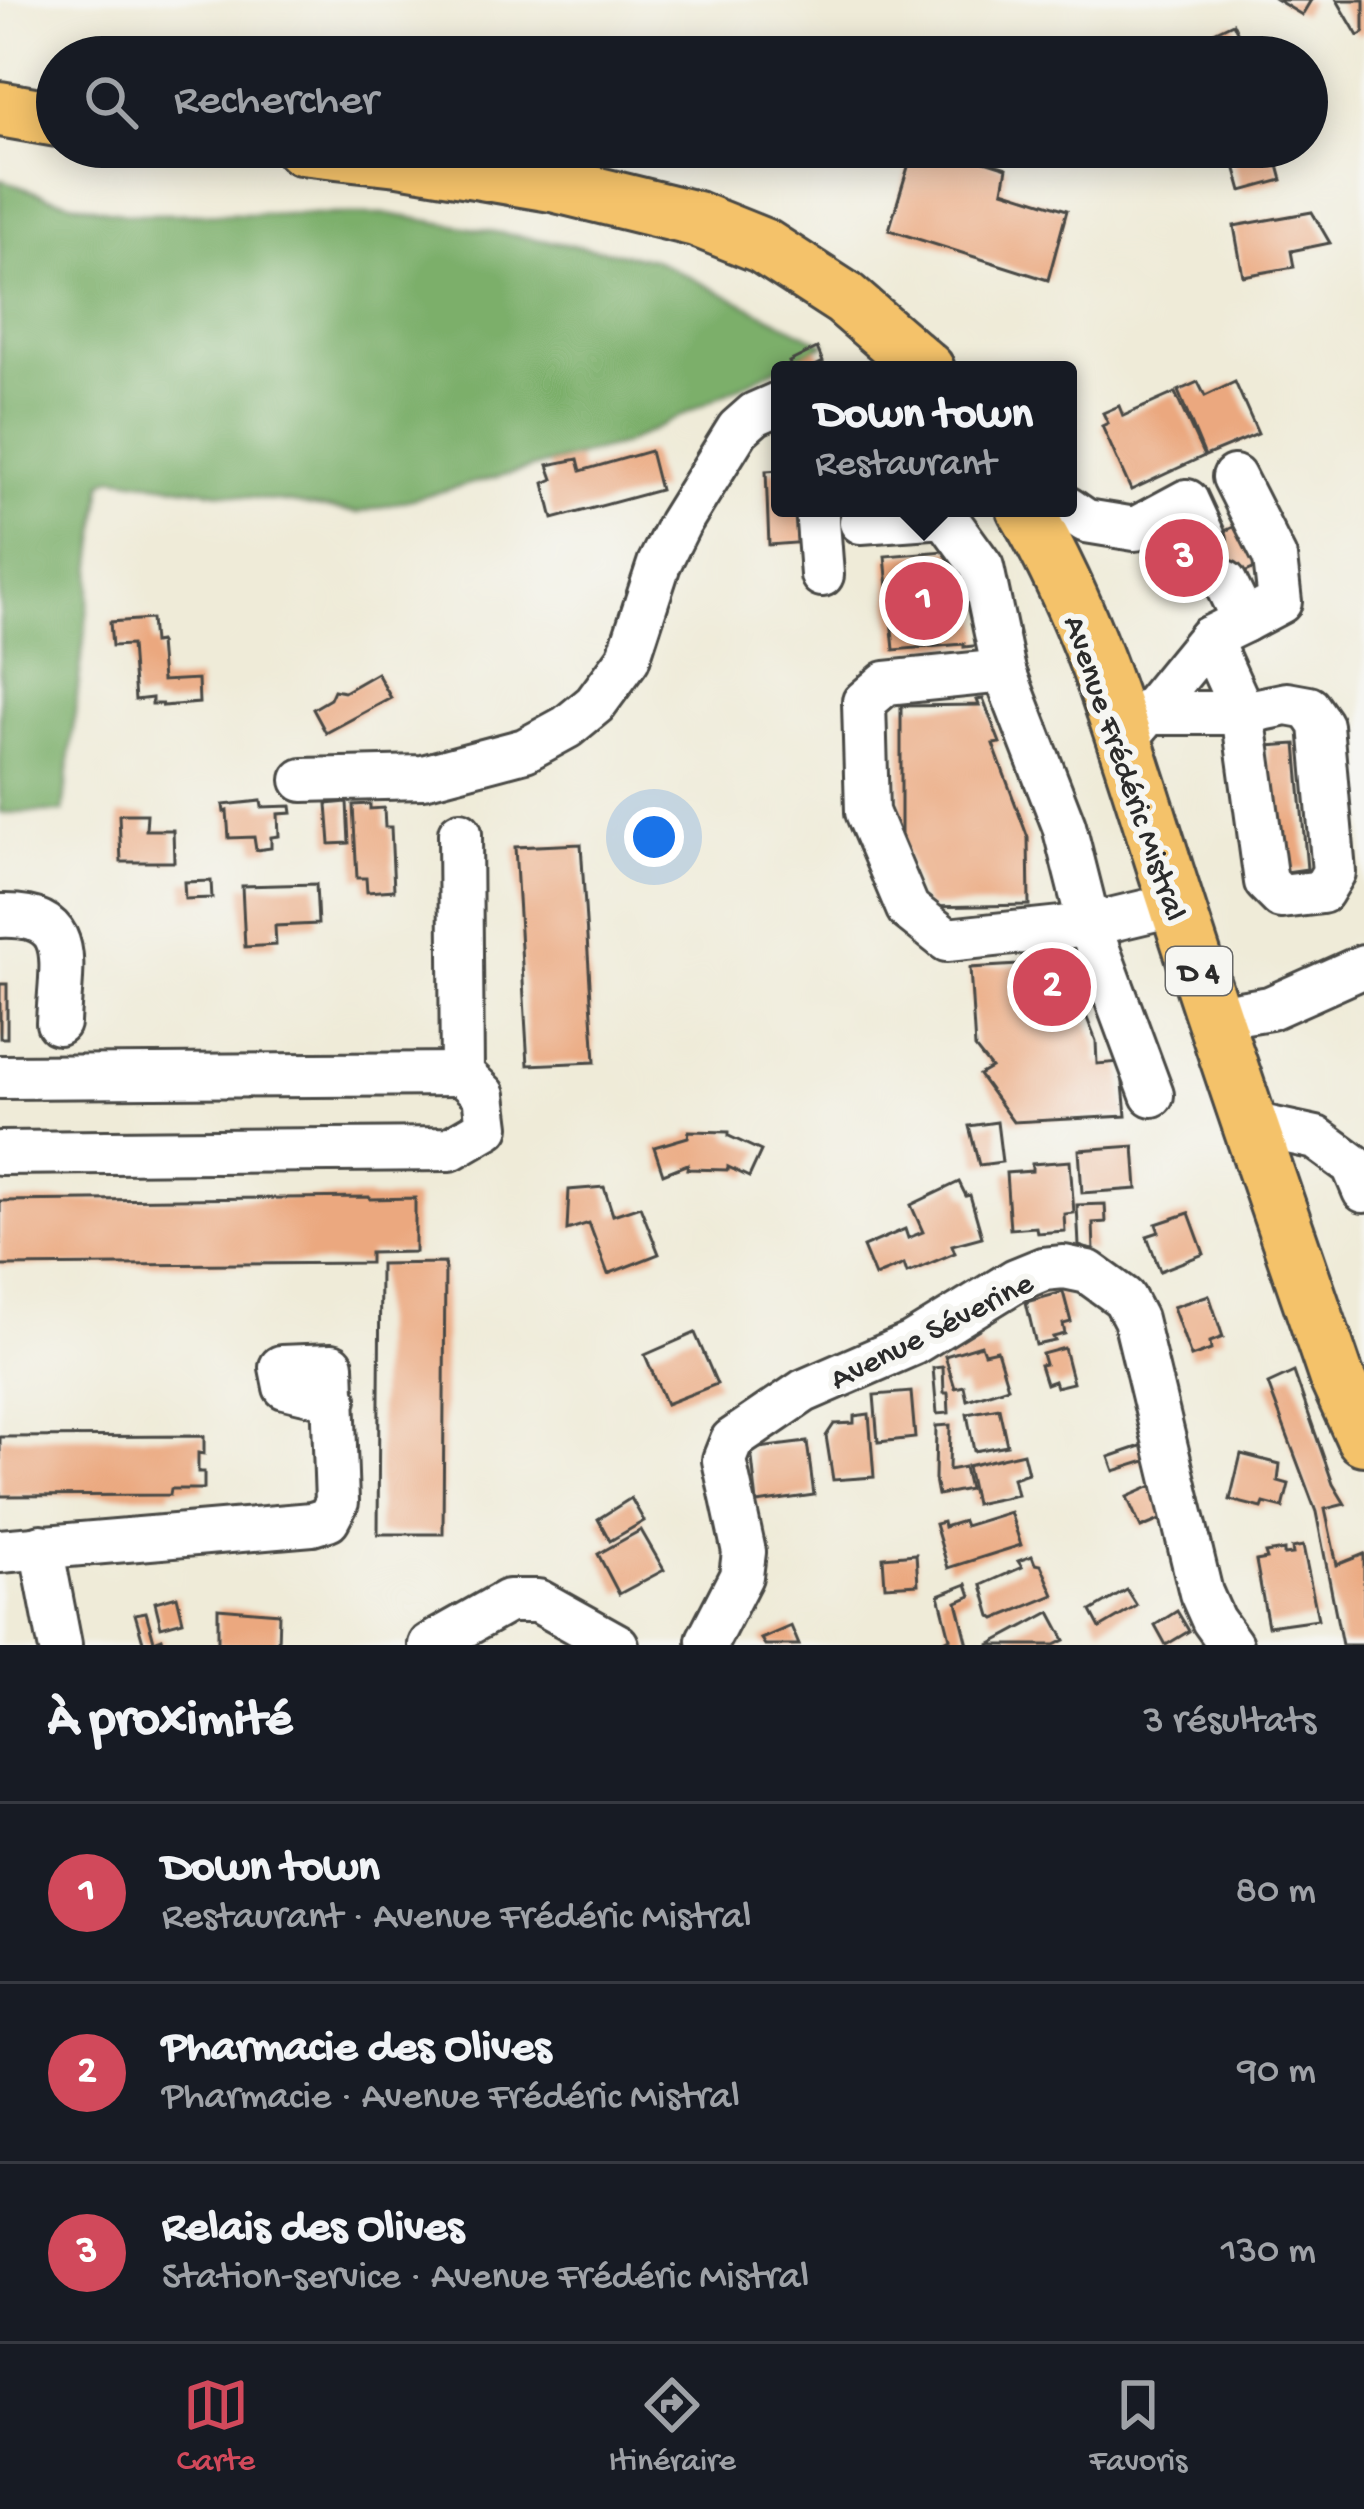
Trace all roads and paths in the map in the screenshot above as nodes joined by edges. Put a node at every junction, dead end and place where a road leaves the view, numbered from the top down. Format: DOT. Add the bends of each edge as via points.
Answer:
graph roads {
  1 [pos="0,109"];
  2 [pos="36,115"];
  3 [pos="457,168"];
  4 [pos="917,361"];
  5 [pos="771,408"];
  6 [pos="1077,515"];
  7 [pos="819,517"];
  8 [pos="891,517"];
  9 [pos="946,517"];
  10 [pos="1029,517"];
  11 [pos="861,522"];
  12 [pos="822,575"];
  13 [pos="1226,582"];
  14 [pos="1227,630"];
  15 [pos="1004,671"];
  16 [pos="1138,727"];
  17 [pos="303,780"];
  18 [pos="460,833"];
  19 [pos="1177,904"];
  20 [pos="0,916"];
  21 [pos="1089,925"];
  22 [pos="1364,966"];
  23 [pos="1215,1017"];
  24 [pos="58,1023"];
  25 [pos="462,1074"];
  26 [pos="0,1077"];
  27 [pos="1152,1095"];
  28 [pos="1251,1124"];
  29 [pos="0,1153"];
  30 [pos="1364,1191"];
  31 [pos="335,1399"];
  32 [pos="1362,1427"];
  33 [pos="21,1549"];
  34 [pos="702,1643"];
  35 [pos="60,1645"];
  36 [pos="430,1645"];
  37 [pos="617,1645"];
  38 [pos="1232,1645"];
  1 -- 2 [label="main road"];
  3 -- 4 [label="main road" via="696,219 763,246 845,299"];
  5 -- 17 [label="street" via="738,430 659,564 628,659 567,727 525,750 423,777"];
  6 -- 14 [label="street" via="1135,529 1196,520 1244,472 1275,558 1280,602"];
  7 -- 12 [label="street"];
  8 -- 11 [label="street"];
  9 -- 15 [label="street" via="982,568"];
  10 -- 16 [label="main road, Avenue Frédéric Mistral / D 4"];
  13 -- 14 [label="street"];
  14 -- 16 [label="street"];
  14 -- 16 [label="street" via="1244,712"];
  15 -- 21 [label="street" via="1064,826"];
  15 -- 21 [label="street" via="886,683 864,702 867,812 908,909 947,940"];
  16 -- 19 [label="main road, Avenue Frédéric Mistral / D 4"];
  18 -- 25 [label="street"];
  19 -- 21 [label="street"];
  19 -- 23 [label="main road, Avenue Frédéric Mistral / D 4"];
  20 -- 24 [label="street" via="38,918 53,930 60,944"];
  21 -- 27 [label="street"];
  22 -- 23 [label="street" via="1270,1008"];
  23 -- 28 [label="main road, Avenue Frédéric Mistral / D 4"];
  25 -- 26 [label="street"];
  25 -- 29 [label="street" via="484,1095 488,1127 449,1149"];
  28 -- 30 [label="street" via="1316,1138 1353,1165"];
  28 -- 32 [label="main road, Avenue Frédéric Mistral / D 4" via="1336,1376"];
  31 -- 33 [label="street" via="338,1502 328,1519"];
  33 -- 35 [label="street"];
  34 -- 38 [label="street, Avenue Séverine" via="742,1576 724,1460 732,1439 804,1391 912,1344 1016,1280 1064,1267 1104,1282 1136,1319 1201,1594"];
  36 -- 37 [label="street" via="508,1601 538,1601"];
}
